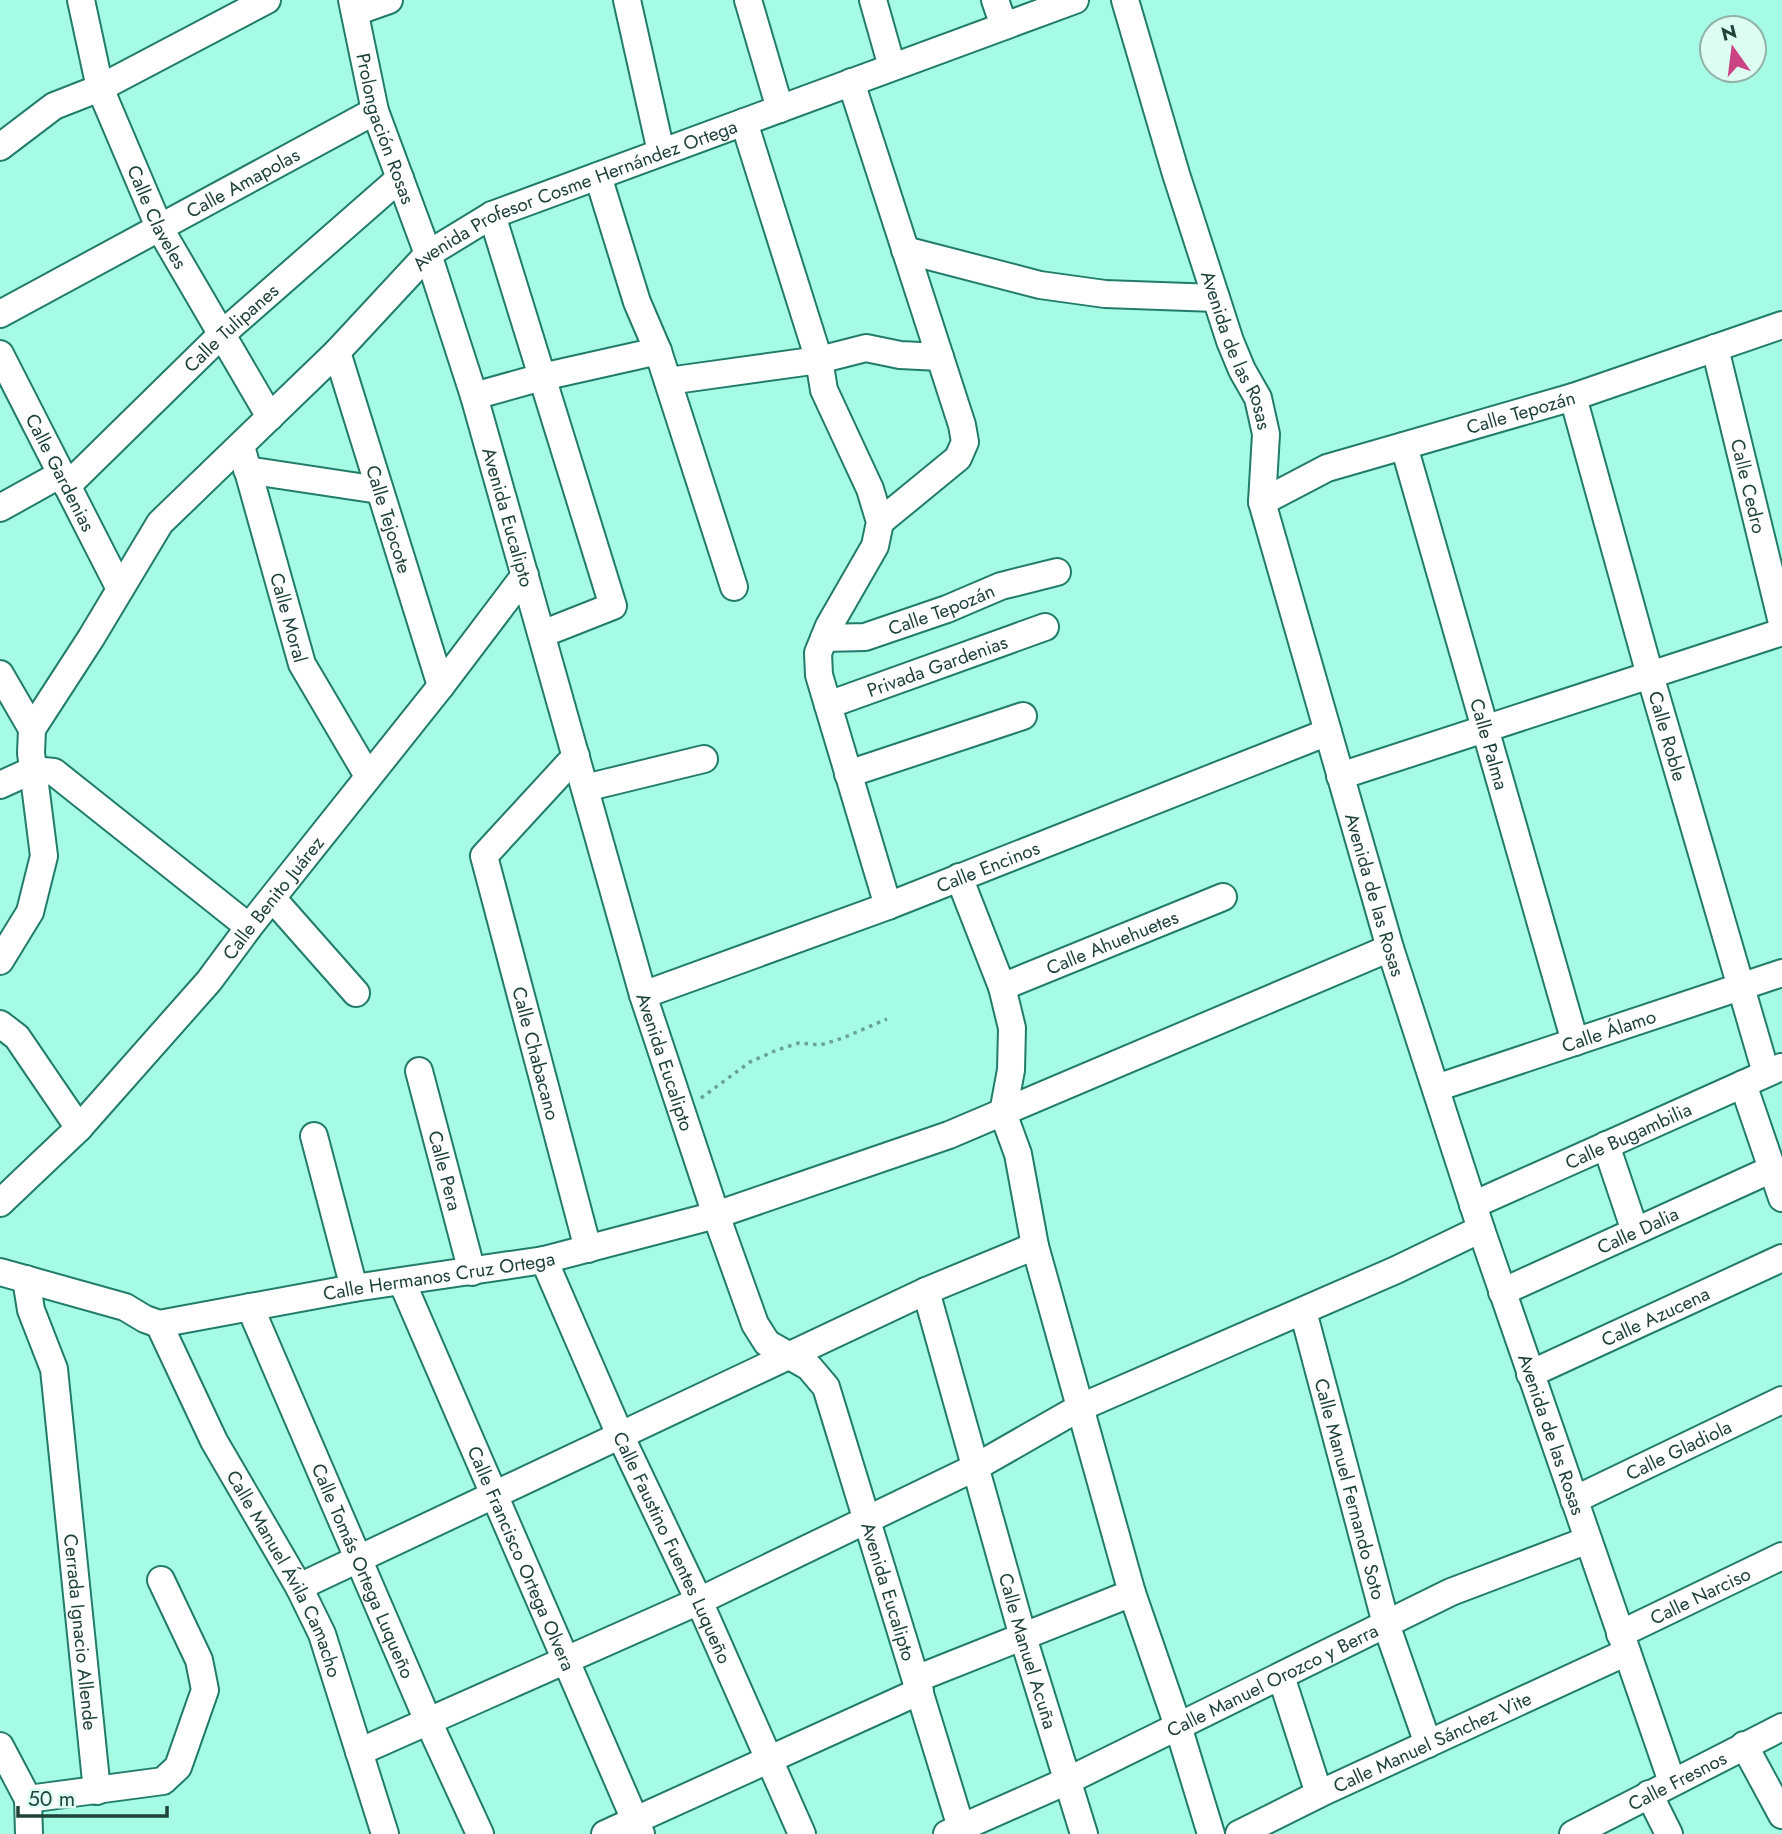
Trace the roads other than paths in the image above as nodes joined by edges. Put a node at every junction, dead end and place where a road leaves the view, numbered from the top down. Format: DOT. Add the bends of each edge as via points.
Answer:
graph roads {
  1 [pos="81,0"];
  2 [pos="268,0"];
  3 [pos="389,0"];
  4 [pos="627,0"];
  5 [pos="748,0"];
  6 [pos="873,0"];
  7 [pos="995,0"];
  8 [pos="1075,0"];
  9 [pos="1125,0"];
  10 [pos="354,6"];
  11 [pos="1004,26"];
  12 [pos="892,67"];
  13 [pos="851,82"];
  14 [pos="100,88"];
  15 [pos="780,109"];
  16 [pos="375,111"];
  17 [pos="744,122"];
  18 [pos="0,147"];
  19 [pos="661,152"];
  20 [pos="598,176"];
  21 [pos="400,178"];
  22 [pos="492,215"];
  23 [pos="159,227"];
  24 [pos="905,250"];
  25 [pos="428,254"];
  26 [pos="1216,298"];
  27 [pos="0,314"];
  28 [pos="1782,325"];
  29 [pos="222,334"];
  30 [pos="1716,348"];
  31 [pos="658,351"];
  32 [pos="337,352"];
  33 [pos="0,354"];
  34 [pos="940,357"];
  35 [pos="819,359"];
  36 [pos="542,377"];
  37 [pos="668,381"];
  38 [pos="474,396"];
  39 [pos="1573,397"];
  40 [pos="270,417"];
  41 [pos="1404,446"];
  42 [pos="244,458"];
  43 [pos="64,480"];
  44 [pos="379,490"];
  45 [pos="1262,502"];
  46 [pos="0,508"];
  47 [pos="880,522"];
  48 [pos="1057,572"];
  49 [pos="525,575"];
  50 [pos="734,587"];
  51 [pos="120,589"];
  52 [pos="1782,623"];
  53 [pos="1045,627"];
  54 [pos="1782,632"];
  55 [pos="542,634"];
  56 [pos="824,638"];
  57 [pos="0,674"];
  58 [pos="1650,675"];
  59 [pos="441,687"];
  60 [pos="828,705"];
  61 [pos="1023,716"];
  62 [pos="1484,727"];
  63 [pos="32,729"];
  64 [pos="1328,732"];
  65 [pos="576,756"];
  66 [pos="704,759"];
  67 [pos="33,770"];
  68 [pos="848,774"];
  69 [pos="369,776"];
  70 [pos="1340,776"];
  71 [pos="0,785"];
  72 [pos="585,788"];
  73 [pos="960,877"];
  74 [pos="1223,897"];
  75 [pos="273,899"];
  76 [pos="888,906"];
  77 [pos="249,927"];
  78 [pos="1390,948"];
  79 [pos="0,961"];
  80 [pos="1782,974"];
  81 [pos="1002,987"];
  82 [pos="1741,987"];
  83 [pos="356,993"];
  84 [pos="643,995"];
  85 [pos="0,1024"];
  86 [pos="1576,1042"];
  87 [pos="419,1071"];
  88 [pos="1764,1074"];
  89 [pos="1436,1088"];
  90 [pos="1003,1113"];
  91 [pos="79,1128"];
  92 [pos="314,1136"];
  93 [pos="1606,1145"];
  94 [pos="1772,1169"];
  95 [pos="1782,1198"];
  96 [pos="0,1203"];
  97 [pos="716,1215"];
  98 [pos="1476,1217"];
  99 [pos="1635,1231"];
  100 [pos="1035,1246"];
  101 [pos="588,1249"];
  102 [pos="1782,1258"];
  103 [pos="544,1260"];
  104 [pos="0,1272"];
  105 [pos="472,1272"];
  106 [pos="26,1279"];
  107 [pos="402,1282"];
  108 [pos="354,1288"];
  109 [pos="926,1291"];
  110 [pos="1502,1292"];
  111 [pos="250,1307"];
  112 [pos="1303,1311"];
  113 [pos="159,1324"];
  114 [pos="788,1356"];
  115 [pos="1530,1374"];
  116 [pos="1782,1400"];
  117 [pos="1079,1408"];
  118 [pos="620,1435"];
  119 [pos="974,1468"];
  120 [pos="494,1494"];
  121 [pos="1574,1500"];
  122 [pos="867,1518"];
  123 [pos="1588,1540"];
  124 [pos="1782,1556"];
  125 [pos="358,1559"];
  126 [pos="161,1580"];
  127 [pos="299,1587"];
  128 [pos="1132,1593"];
  129 [pos="699,1601"];
  130 [pos="1386,1624"];
  131 [pos="1023,1637"];
  132 [pos="1624,1643"];
  133 [pos="565,1660"];
  134 [pos="1281,1676"];
  135 [pos="918,1685"];
  136 [pos="428,1721"];
  137 [pos="1178,1726"];
  138 [pos="1782,1727"];
  139 [pos="1427,1744"];
  140 [pos="1744,1745"];
  141 [pos="0,1746"];
  142 [pos="359,1752"];
  143 [pos="768,1760"];
  144 [pos="1067,1782"];
  145 [pos="1661,1788"];
  146 [pos="97,1791"];
  147 [pos="1319,1794"];
  148 [pos="28,1799"];
  149 [pos="1782,1815"];
  150 [pos="638,1827"];
  151 [pos="957,1832"];
  152 [pos="29,1834"];
  153 [pos="386,1834"];
  154 [pos="480,1834"];
  155 [pos="605,1834"];
  156 [pos="802,1834"];
  157 [pos="1084,1834"];
  158 [pos="1211,1834"];
  159 [pos="1239,1834"];
  160 [pos="1573,1834"];
  161 [pos="1669,1834"];
  1 -- 14 [label="street, Calle Claveles"];
  2 -- 14 [label="street"];
  3 -- 10 [label="street"];
  4 -- 19 [label="street"];
  5 -- 15 [label="street"];
  6 -- 12 [label="street"];
  7 -- 11 [label="street"];
  8 -- 11 [label="street, Avenida Profesor Cosme Hernández Ortega"];
  9 -- 26 [label="street, Avenida de las Rosas"];
  10 -- 16 [label="street, Prolongación Rosas"];
  11 -- 12 [label="street, Avenida Profesor Cosme Hernández Ortega"];
  12 -- 13 [label="street, Avenida Profesor Cosme Hernández Ortega"];
  13 -- 15 [label="street, Avenida Profesor Cosme Hernández Ortega"];
  13 -- 24 [label="street"];
  14 -- 18 [label="street" via="54,106"];
  14 -- 23 [label="street, Calle Claveles"];
  15 -- 17 [label="street, Avenida Profesor Cosme Hernández Ortega"];
  16 -- 21 [label="street, Prolongación Rosas"];
  16 -- 23 [label="street, Calle Amapolas"];
  17 -- 19 [label="street, Avenida Profesor Cosme Hernández Ortega"];
  17 -- 35 [label="street"];
  19 -- 20 [label="street, Avenida Profesor Cosme Hernández Ortega"];
  20 -- 22 [label="street, Avenida Profesor Cosme Hernández Ortega"];
  20 -- 31 [label="street" via="637,302"];
  21 -- 25 [label="street, Prolongación Rosas"];
  21 -- 29 [label="street, Calle Tulipanes"];
  22 -- 25 [label="street, Avenida Profesor Cosme Hernández Ortega"];
  22 -- 36 [label="street"];
  23 -- 27 [label="street, Calle Amapolas"];
  23 -- 29 [label="street, Calle Claveles"];
  24 -- 26 [label="street" via="1040,285 1105,294"];
  24 -- 34 [label="street"];
  25 -- 32 [label="street, Avenida Profesor Cosme Hernández Ortega"];
  25 -- 38 [label="street, Avenida Eucalipto"];
  26 -- 45 [label="street, Avenida de las Rosas" via="1234,351 1258,398 1266,433"];
  28 -- 30 [label="street, Calle Tepozán"];
  29 -- 40 [label="street, Calle Claveles"];
  29 -- 43 [label="street, Calle Tulipanes"];
  30 -- 39 [label="street, Calle Tepozán"];
  30 -- 52 [label="street, Calle Cedro"];
  31 -- 36 [label="street"];
  31 -- 37 [label="street"];
  32 -- 40 [label="street, Avenida Profesor Cosme Hernández Ortega"];
  32 -- 44 [label="street, Calle Tejocote"];
  33 -- 43 [label="street, Calle Gardenias"];
  34 -- 35 [label="street" via="866,348"];
  34 -- 47 [label="street" via="965,442 958,458"];
  35 -- 37 [label="street"];
  35 -- 47 [label="street" via="824,390 870,489"];
  36 -- 38 [label="street"];
  36 -- 55 [label="street" via="613,606"];
  37 -- 50 [label="street"];
  38 -- 49 [label="street, Avenida Eucalipto"];
  39 -- 41 [label="street, Calle Tepozán"];
  39 -- 58 [label="street, Calle Roble"];
  40 -- 42 [label="street, Avenida Profesor Cosme Hernández Ortega"];
  41 -- 45 [label="street, Calle Tepozán" via="1327,468"];
  41 -- 62 [label="street, Calle Palma"];
  42 -- 44 [label="street"];
  42 -- 51 [label="street, Avenida Profesor Cosme Hernández Ortega" via="160,523"];
  42 -- 69 [label="street, Calle Moral" via="302,664"];
  43 -- 46 [label="street, Calle Tulipanes"];
  43 -- 51 [label="street, Calle Gardenias"];
  44 -- 59 [label="street, Calle Tejocote"];
  45 -- 64 [label="street, Avenida de las Rosas"];
  47 -- 56 [label="street" via="875,546"];
  48 -- 56 [label="street, Calle Tepozán" via="1001,586 865,637"];
  49 -- 55 [label="street, Avenida Eucalipto"];
  49 -- 59 [label="street, Calle Benito Juárez"];
  51 -- 63 [label="street, Avenida Profesor Cosme Hernández Ortega"];
  53 -- 60 [label="street, Privada Gardenias"];
  54 -- 58 [label="street"];
  55 -- 65 [label="street, Avenida Eucalipto"];
  56 -- 60 [label="street" via="818,653 819,675"];
  57 -- 63 [label="street"];
  58 -- 62 [label="street"];
  58 -- 82 [label="street, Calle Roble"];
  59 -- 69 [label="street, Calle Benito Juárez"];
  60 -- 68 [label="street"];
  61 -- 68 [label="street"];
  62 -- 70 [label="street"];
  62 -- 86 [label="street, Calle Palma"];
  63 -- 67 [label="street"];
  64 -- 70 [label="street, Avenida de las Rosas"];
  64 -- 73 [label="street, Calle Encinos"];
  65 -- 72 [label="street, Avenida Eucalipto"];
  65 -- 101 [label="street, Calle Chabacano" via="484,856"];
  66 -- 72 [label="street"];
  67 -- 71 [label="street"];
  67 -- 77 [label="street" via="54,772"];
  67 -- 79 [label="street" via="44,856 30,912"];
  68 -- 76 [label="street"];
  69 -- 75 [label="street, Calle Benito Juárez"];
  70 -- 78 [label="street, Avenida de las Rosas"];
  72 -- 84 [label="street, Avenida Eucalipto"];
  73 -- 76 [label="street, Calle Encinos"];
  73 -- 81 [label="street"];
  74 -- 81 [label="street, Calle Ahuehuetes"];
  75 -- 77 [label="street, Calle Benito Juárez"];
  75 -- 83 [label="street"];
  76 -- 84 [label="street, Calle Encinos"];
  77 -- 91 [label="street, Calle Benito Juárez" via="209,981"];
  78 -- 89 [label="street, Avenida de las Rosas"];
  78 -- 90 [label="street, Calle Hermanos Cruz Ortega"];
  80 -- 82 [label="street, Calle Álamo"];
  81 -- 90 [label="street" via="1012,1028"];
  82 -- 86 [label="street, Calle Álamo"];
  82 -- 88 [label="street, Calle Roble"];
  84 -- 97 [label="street, Avenida Eucalipto"];
  85 -- 91 [label="street" via="17,1037"];
  86 -- 89 [label="street, Calle Álamo"];
  87 -- 105 [label="street, Calle Pera"];
  88 -- 93 [label="street, Calle Bugambilia"];
  88 -- 94 [label="street, Calle Roble"];
  89 -- 98 [label="street, Avenida de las Rosas"];
  90 -- 97 [label="street, Calle Hermanos Cruz Ortega"];
  90 -- 100 [label="street" via="1018,1154"];
  91 -- 96 [label="street, Calle Benito Juárez"];
  92 -- 108 [label="street"];
  93 -- 98 [label="street, Calle Bugambilia"];
  93 -- 99 [label="street"];
  94 -- 95 [label="street, Calle Roble"];
  94 -- 99 [label="street, Calle Dalia"];
  97 -- 101 [label="street, Calle Hermanos Cruz Ortega"];
  97 -- 114 [label="street, Avenida Eucalipto" via="755,1324 767,1343"];
  98 -- 110 [label="street, Avenida de las Rosas"];
  98 -- 112 [label="street, Calle Bugambilia" via="1396,1270"];
  99 -- 110 [label="street, Calle Dalia"];
  100 -- 109 [label="street"];
  100 -- 117 [label="street"];
  101 -- 103 [label="street, Calle Hermanos Cruz Ortega"];
  102 -- 115 [label="street, Calle Azucena"];
  103 -- 105 [label="street, Calle Hermanos Cruz Ortega"];
  103 -- 118 [label="street, Calle Faustino Fuentes Luqueño"];
  104 -- 106 [label="street"];
  105 -- 107 [label="street, Calle Hermanos Cruz Ortega"];
  106 -- 113 [label="street" via="125,1307"];
  106 -- 146 [label="street, Cerrada Ignacio Allende" via="31,1310 54,1369"];
  107 -- 108 [label="street, Calle Hermanos Cruz Ortega"];
  107 -- 120 [label="street, Calle Francisco Ortega Olvera"];
  108 -- 111 [label="street, Calle Hermanos Cruz Ortega"];
  109 -- 114 [label="street"];
  109 -- 119 [label="street, Calle Manuel Acuña"];
  110 -- 115 [label="street, Avenida de las Rosas"];
  111 -- 113 [label="street, Calle Hermanos Cruz Ortega"];
  111 -- 125 [label="street, Calle Tomás Ortega Luqueño"];
  112 -- 117 [label="street, Calle Bugambilia"];
  112 -- 130 [label="street, Calle Manuel Fernando Soto"];
  113 -- 127 [label="street, Calle Manuel Ávila Camacho" via="214,1441"];
  114 -- 118 [label="street"];
  114 -- 122 [label="street, Avenida Eucalipto" via="809,1367 827,1387"];
  115 -- 121 [label="street, Avenida de las Rosas"];
  116 -- 121 [label="street, Calle Gladiola"];
  117 -- 119 [label="street, Calle Bugambilia"];
  117 -- 128 [label="street"];
  118 -- 120 [label="street"];
  118 -- 129 [label="street, Calle Faustino Fuentes Luqueño"];
  119 -- 122 [label="street, Calle Bugambilia"];
  119 -- 131 [label="street, Calle Manuel Acuña"];
  120 -- 125 [label="street"];
  120 -- 133 [label="street, Calle Francisco Ortega Olvera"];
  121 -- 123 [label="street, Avenida de las Rosas"];
  122 -- 129 [label="street, Calle Bugambilia"];
  122 -- 135 [label="street, Avenida Eucalipto"];
  123 -- 130 [label="street, Calle Manuel Orozco y Berra" via="1451,1592"];
  123 -- 132 [label="street, Avenida de las Rosas"];
  124 -- 132 [label="street, Calle Narciso"];
  125 -- 127 [label="street"];
  125 -- 136 [label="street, Calle Tomás Ortega Luqueño"];
  126 -- 146 [label="street" via="199,1660 205,1690 178,1767 163,1782"];
  127 -- 142 [label="street, Calle Manuel Ávila Camacho" via="322,1634"];
  128 -- 131 [label="street"];
  128 -- 137 [label="street"];
  129 -- 133 [label="street, Calle Bugambilia"];
  129 -- 143 [label="street, Calle Faustino Fuentes Luqueño"];
  130 -- 134 [label="street, Calle Manuel Orozco y Berra"];
  130 -- 139 [label="street, Calle Manuel Fernando Soto"];
  131 -- 135 [label="street"];
  131 -- 144 [label="street, Calle Manuel Acuña"];
  132 -- 139 [label="street, Calle Manuel Sánchez Vite"];
  132 -- 145 [label="street, Avenida de las Rosas"];
  133 -- 136 [label="street, Calle Bugambilia"];
  133 -- 150 [label="street, Calle Francisco Ortega Olvera"];
  134 -- 137 [label="street, Calle Manuel Orozco y Berra"];
  134 -- 147 [label="street"];
  135 -- 143 [label="street"];
  135 -- 151 [label="street, Avenida Eucalipto"];
  136 -- 142 [label="street, Calle Bugambilia"];
  136 -- 154 [label="street, Calle Tomás Ortega Luqueño"];
  137 -- 144 [label="street, Calle Manuel Orozco y Berra"];
  137 -- 158 [label="street"];
  138 -- 140 [label="street, Calle Fresnos"];
  139 -- 147 [label="street, Calle Manuel Sánchez Vite"];
  140 -- 145 [label="street, Calle Fresnos"];
  140 -- 149 [label="street"];
  141 -- 148 [label="street"];
  142 -- 153 [label="street, Calle Manuel Ávila Camacho"];
  143 -- 150 [label="street"];
  143 -- 156 [label="street, Calle Faustino Fuentes Luqueño"];
  144 -- 151 [label="street, Calle Manuel Orozco y Berra"];
  144 -- 157 [label="street, Calle Manuel Acuña"];
  145 -- 160 [label="street, Calle Fresnos"];
  145 -- 161 [label="street, Avenida de las Rosas"];
  146 -- 148 [label="street"];
  147 -- 159 [label="street, Calle Manuel Sánchez Vite"];
  148 -- 152 [label="street"];
  150 -- 155 [label="street"];
}
